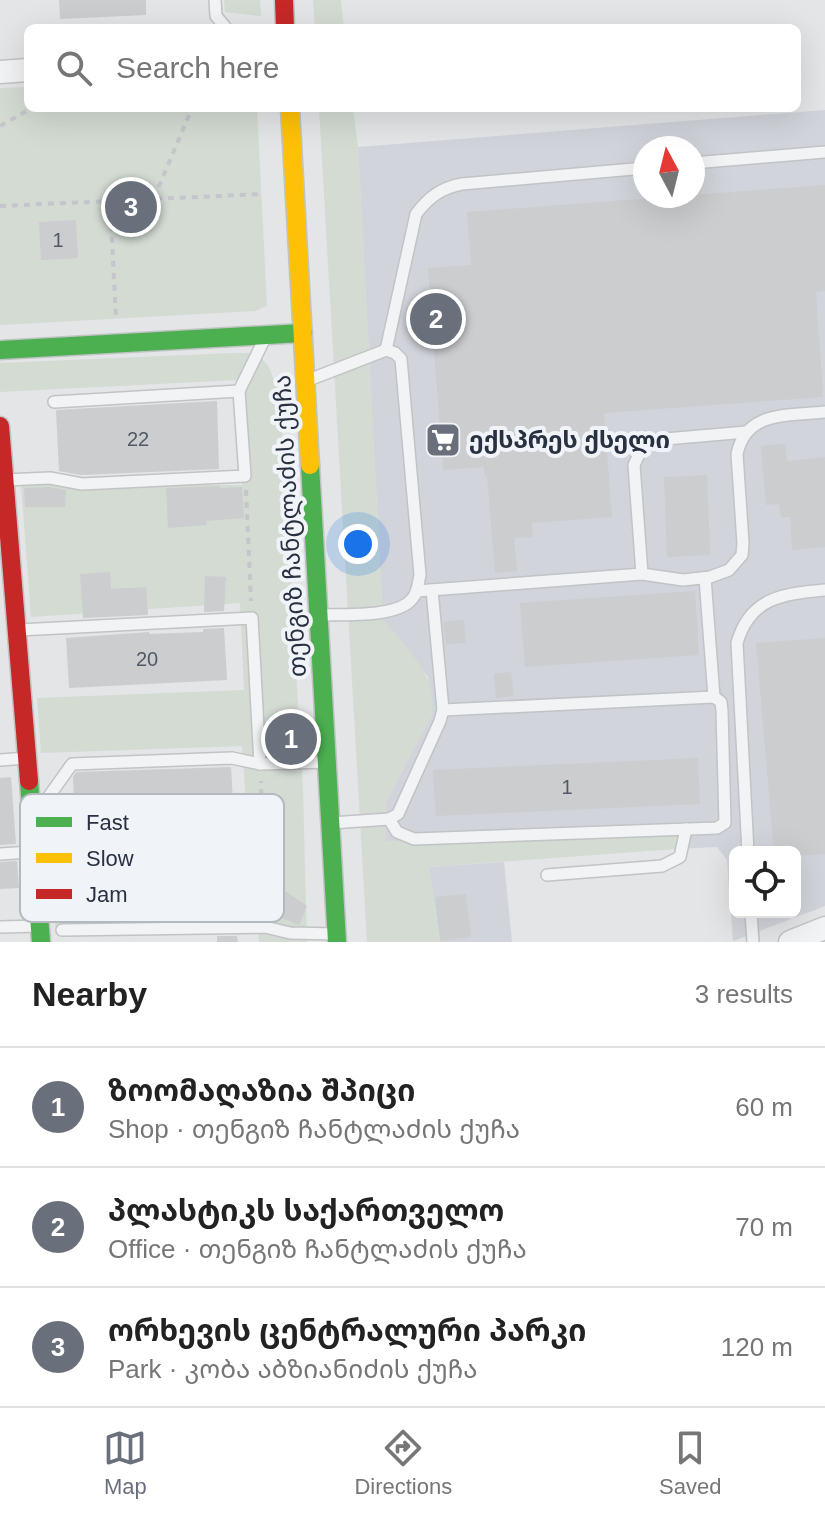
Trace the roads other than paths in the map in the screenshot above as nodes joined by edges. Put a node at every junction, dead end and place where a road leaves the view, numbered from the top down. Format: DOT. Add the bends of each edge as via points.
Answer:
graph roads {
  1 [pos="215,0"];
  2 [pos="284,0"];
  3 [pos="223,24"];
  4 [pos="285,24"];
  5 [pos="24,70"];
  6 [pos="0,72"];
  7 [pos="290,112"];
  8 [pos="825,152"];
  9 [pos="705,162"];
  10 [pos="633,169"];
  11 [pos="303,333"];
  12 [pos="266,335"];
  13 [pos="0,350"];
  14 [pos="386,350"];
  15 [pos="306,381"];
  16 [pos="239,391"];
  17 [pos="54,402"];
  18 [pos="825,412"];
  19 [pos="0,426"];
  20 [pos="746,432"];
  21 [pos="5,480"];
  22 [pos="6,548"];
  23 [pos="642,574"];
  24 [pos="705,578"];
  25 [pos="432,590"];
  26 [pos="825,590"];
  27 [pos="417,591"];
  28 [pos="319,615"];
  29 [pos="9,630"];
  30 [pos="714,697"];
  31 [pos="443,710"];
  32 [pos="28,758"];
  33 [pos="0,760"];
  34 [pos="327,762"];
  35 [pos="260,764"];
  36 [pos="30,794"];
  37 [pos="51,794"];
  38 [pos="389,819"];
  39 [pos="330,823"];
  40 [pos="686,829"];
  41 [pos="748,846"];
  42 [pos="20,853"];
  43 [pos="0,854"];
  44 [pos="547,875"];
  45 [pos="751,918"];
  46 [pos="0,927"];
  47 [pos="265,927"];
  48 [pos="825,928"];
  49 [pos="62,930"];
  50 [pos="40,934"];
  51 [pos="337,938"];
  52 [pos="275,942"];
  53 [pos="753,942"];
  54 [pos="790,942"];
  1 -- 3 [label="lane"];
  2 -- 4 [label="street"];
  5 -- 6 [label="street"];
  7 -- 11 [label="street, თენგიზ ჩანტლაძის ქუჩა"];
  8 -- 9 [label="lane"];
  10 -- 14 [label="lane" via="462,184 427,199 416,214"];
  11 -- 12 [label="street"];
  11 -- 15 [label="street, თენგიზ ჩანტლაძის ქუჩა"];
  12 -- 13 [label="street"];
  12 -- 16 [label="lane"];
  14 -- 15 [label="lane"];
  14 -- 27 [label="lane" via="401,359 420,575"];
  15 -- 28 [label="street, თენგიზ ჩანტლაძის ქუჩა"];
  16 -- 17 [label="lane"];
  16 -- 21 [label="lane" via="245,476 82,484 50,478"];
  18 -- 20 [label="lane" via="767,418"];
  19 -- 21 [label="street"];
  20 -- 23 [label="lane" via="654,440 641,450 634,465"];
  20 -- 24 [label="lane" via="737,454 742,555 729,570"];
  21 -- 22 [label="street"];
  22 -- 29 [label="street"];
  23 -- 24 [label="lane"];
  23 -- 25 [label="lane"];
  24 -- 30 [label="lane"];
  25 -- 27 [label="lane"];
  25 -- 31 [label="lane"];
  26 -- 41 [label="lane" via="772,599 753,612 737,643"];
  27 -- 28 [label="lane" via="402,607 382,612"];
  28 -- 34 [label="street, თენგიზ ჩანტლაძის ქუჩა"];
  29 -- 32 [label="street"];
  29 -- 35 [label="lane" via="252,618"];
  30 -- 31 [label="lane"];
  30 -- 40 [label="lane" via="722,711 725,823"];
  31 -- 38 [label="lane" via="398,814"];
  32 -- 33 [label="lane"];
  32 -- 36 [label="street"];
  34 -- 35 [label="lane"];
  34 -- 39 [label="street, თენგიზ ჩანტლაძის ქუჩა"];
  35 -- 37 [label="lane" via="232,758 72,764"];
  38 -- 39 [label="lane"];
  38 -- 40 [label="lane" via="397,832 414,839"];
  39 -- 51 [label="street, თენგიზ ჩანტლაძის ქუჩა"];
  40 -- 44 [label="lane" via="680,857 662,866"];
  42 -- 43 [label="lane"];
  45 -- 53 [label="lane"];
  46 -- 50 [label="lane"];
  47 -- 49 [label="lane"];
  47 -- 51 [label="lane"];
  47 -- 52 [label="lane"];
  48 -- 54 [label="street"];
}
